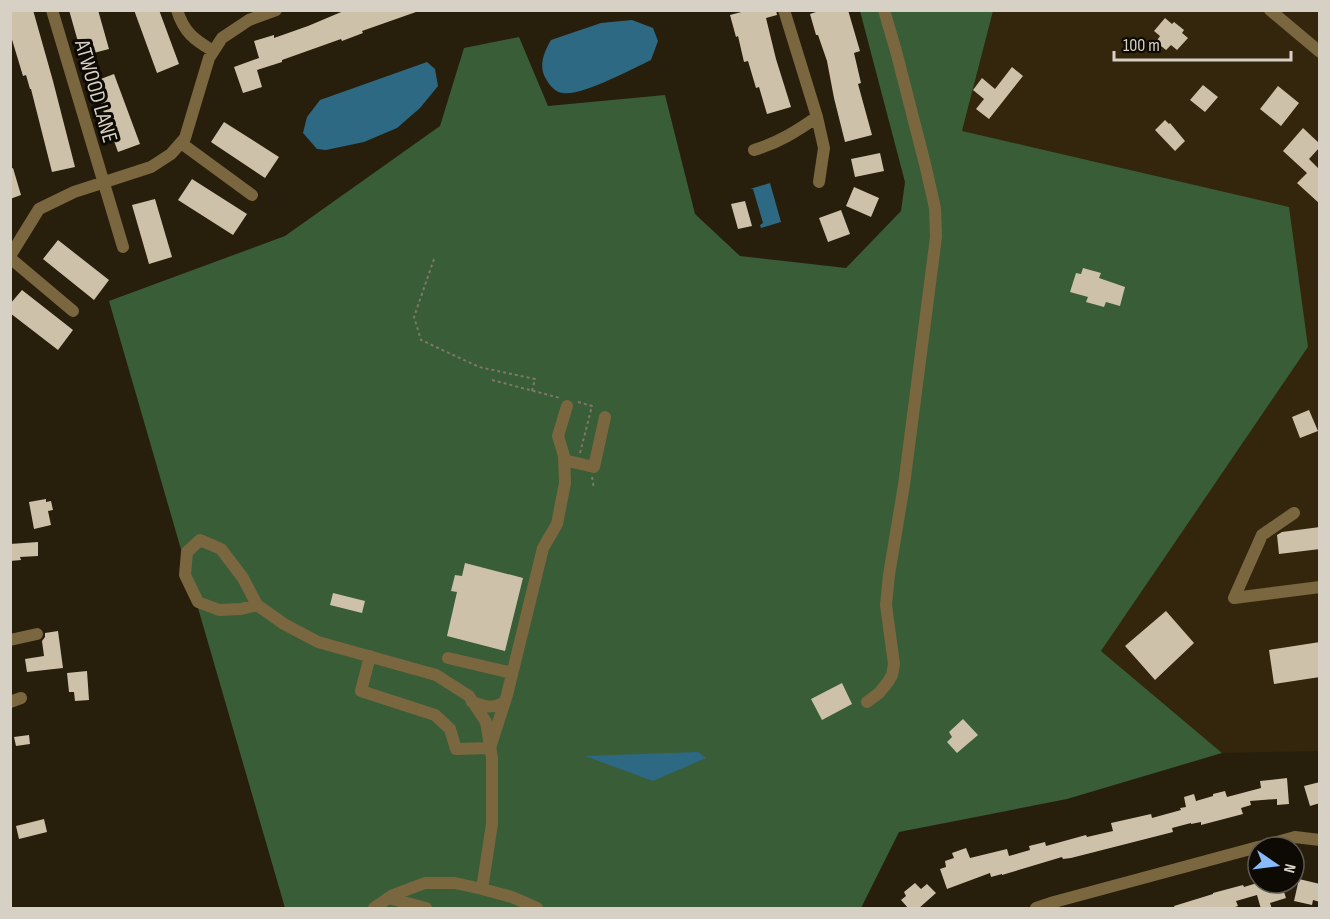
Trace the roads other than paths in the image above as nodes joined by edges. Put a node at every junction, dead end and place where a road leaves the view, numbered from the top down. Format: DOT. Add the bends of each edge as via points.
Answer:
graph roads {
  1 [pos="52,10"];
  2 [pos="177,10"];
  3 [pos="276,10"];
  4 [pos="784,10"];
  5 [pos="884,10"];
  6 [pos="1270,10"];
  7 [pos="213,51"];
  8 [pos="1320,52"];
  9 [pos="817,117"];
  10 [pos="181,143"];
  11 [pos="754,150"];
  12 [pos="819,182"];
  13 [pos="103,183"];
  14 [pos="252,195"];
  15 [pos="123,248"];
  16 [pos="10,257"];
  17 [pos="73,311"];
  18 [pos="567,406"];
  19 [pos="605,417"];
  20 [pos="564,460"];
  21 [pos="1294,513"];
  22 [pos="1320,587"];
  23 [pos="257,605"];
  24 [pos="37,633"];
  25 [pos="10,640"];
  26 [pos="370,656"];
  27 [pos="448,658"];
  28 [pos="512,673"];
  29 [pos="472,702"];
  30 [pos="505,702"];
  31 [pos="867,702"];
  32 [pos="490,748"];
  33 [pos="1246,850"];
  34 [pos="482,889"];
  35 [pos="388,898"];
  36 [pos="1055,905"];
  37 [pos="374,909"];
  38 [pos="426,909"];
  39 [pos="537,909"];
  40 [pos="1036,909"];
  1 -- 13 [label="street, ATWOOD LANE"];
  2 -- 7 [label="street" via="193,39"];
  3 -- 7 [label="street" via="249,20 222,38"];
  4 -- 9 [label="street"];
  5 -- 31 [label="street" via="925,164 935,208 936,237 886,605 894,664 888,681"];
  6 -- 8 [label="street"];
  7 -- 10 [label="street"];
  9 -- 11 [label="street" via="770,146"];
  9 -- 12 [label="street" via="824,148"];
  10 -- 13 [label="street" via="151,167"];
  10 -- 14 [label="street"];
  13 -- 15 [label="street, ATWOOD LANE"];
  13 -- 16 [label="street" via="39,209"];
  16 -- 17 [label="street"];
  18 -- 20 [label="street" via="558,436"];
  19 -- 20 [label="street" via="594,466"];
  20 -- 28 [label="street" via="565,483 557,524 543,548"];
  21 -- 22 [label="street" via="1262,535 1234,598"];
  23 -- 23 [label="street" via="221,549 200,540 187,552 185,575 198,602 219,610"];
  23 -- 26 [label="street" via="318,642"];
  24 -- 25 [label="street"];
  26 -- 29 [label="street" via="436,675"];
  26 -- 32 [label="street" via="361,691 435,715 450,729 456,749"];
  27 -- 28 [label="street"];
  28 -- 30 [label="street"];
  29 -- 30 [label="street" via="495,707"];
  29 -- 32 [label="street" via="486,722"];
  30 -- 32 [label="street"];
  32 -- 34 [label="street" via="492,824"];
  33 -- 36 [label="street"];
  34 -- 35 [label="street" via="455,883 425,883"];
  34 -- 39 [label="street"];
  35 -- 37 [label="street"];
  35 -- 38 [label="street"];
  36 -- 40 [label="street"];
}
